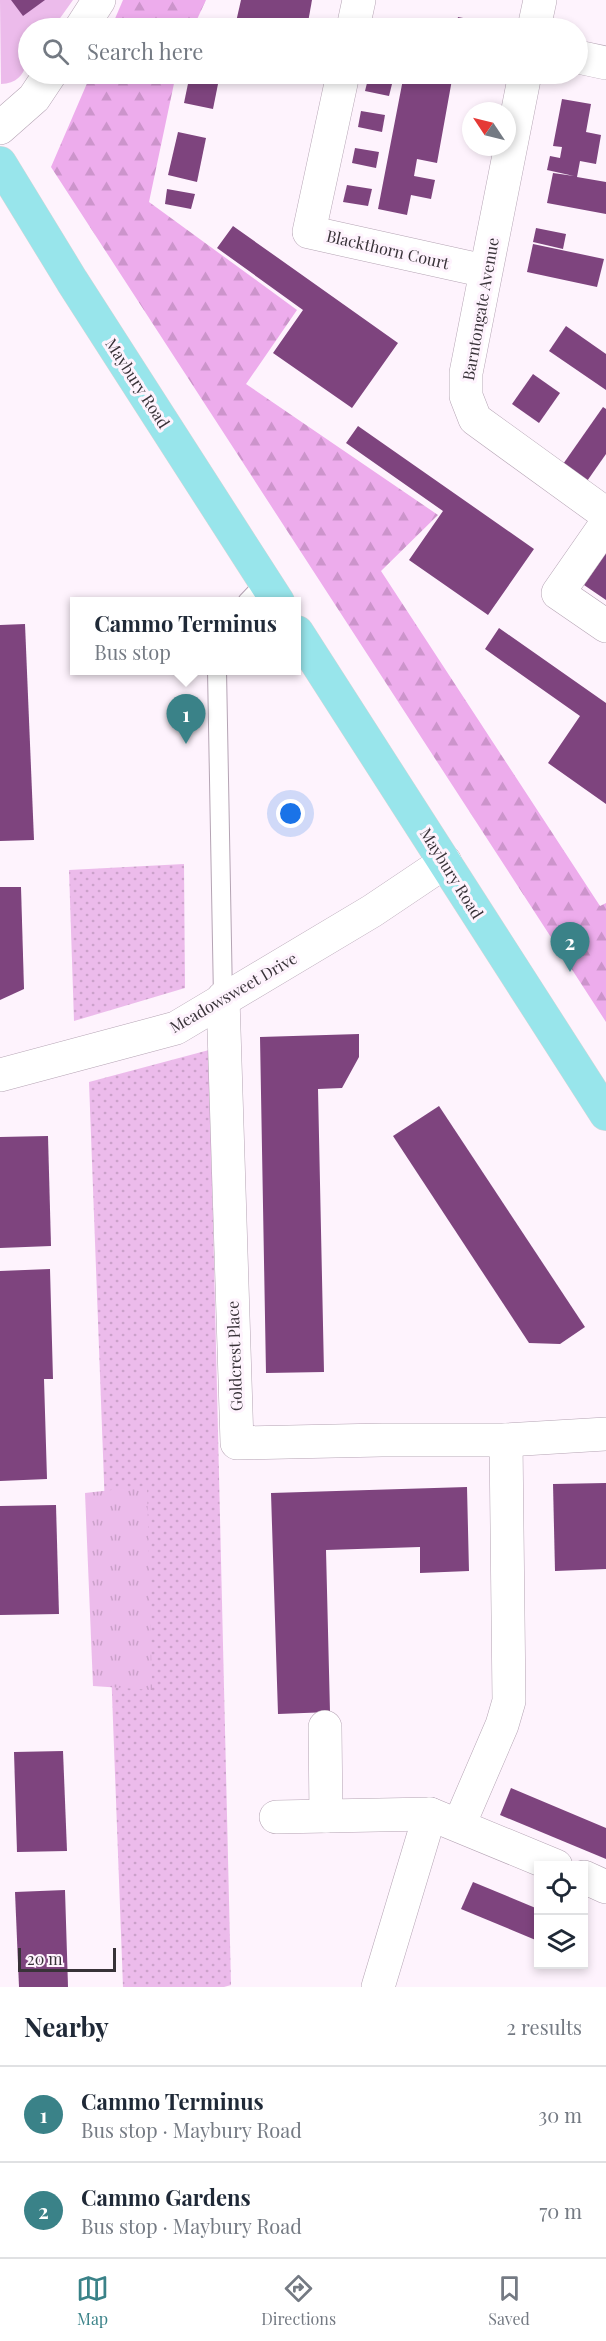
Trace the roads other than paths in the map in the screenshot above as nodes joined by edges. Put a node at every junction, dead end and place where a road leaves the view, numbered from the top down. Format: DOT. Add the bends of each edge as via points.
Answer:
graph roads {
  1 [pos="99,0"];
  2 [pos="359,0"];
  3 [pos="540,0"];
  4 [pos="87,18"];
  5 [pos="355,18"];
  6 [pos="536,18"];
  7 [pos="588,59"];
  8 [pos="606,63"];
  9 [pos="43,84"];
  10 [pos="341,84"];
  11 [pos="523,84"];
  12 [pos="0,128"];
  13 [pos="0,163"];
  14 [pos="485,271"];
  15 [pos="606,514"];
  16 [pos="606,524"];
  17 [pos="264,595"];
  18 [pos="606,626"];
  19 [pos="301,638"];
  20 [pos="217,675"];
  21 [pos="445,862"];
  22 [pos="223,998"];
  23 [pos="0,1075"];
  24 [pos="606,1114"];
  25 [pos="606,1434"];
  26 [pos="506,1440"];
  27 [pos="325,1727"];
  28 [pos="326,1816"];
  29 [pos="276,1817"];
  30 [pos="445,1819"];
  31 [pos="544,1861"];
  32 [pos="588,1879"];
  33 [pos="606,1887"];
  34 [pos="378,1987"];
  1 -- 4 [label="street"];
  2 -- 5 [label="street"];
  3 -- 6 [label="street"];
  7 -- 8 [label="street"];
  9 -- 12 [label="street" via="34,98"];
  10 -- 14 [label="street, Blackthorn Court" via="309,232"];
  11 -- 14 [label="street, Barntongate Avenue"];
  13 -- 17 [label="main road, Maybury Road"];
  14 -- 15 [label="street, Barntongate Avenue" via="466,373 466,396 475,418"];
  16 -- 18 [label="street" via="558,593"];
  19 -- 21 [label="main road, Maybury Road"];
  20 -- 22 [label="lane"];
  21 -- 22 [label="street, Meadowsweet Drive" via="372,911"];
  21 -- 24 [label="main road, Maybury Road"];
  22 -- 23 [label="street, Meadowsweet Drive" via="176,1028"];
  22 -- 26 [label="street, Goldcrest Place" via="237,1443"];
  25 -- 26 [label="street, Goldcrest Place"];
  26 -- 30 [label="street" via="509,1701 502,1725"];
  27 -- 28 [label="street"];
  28 -- 29 [label="street"];
  28 -- 30 [label="street"];
  30 -- 31 [label="street"];
  30 -- 34 [label="street"];
  32 -- 33 [label="street"];
}
